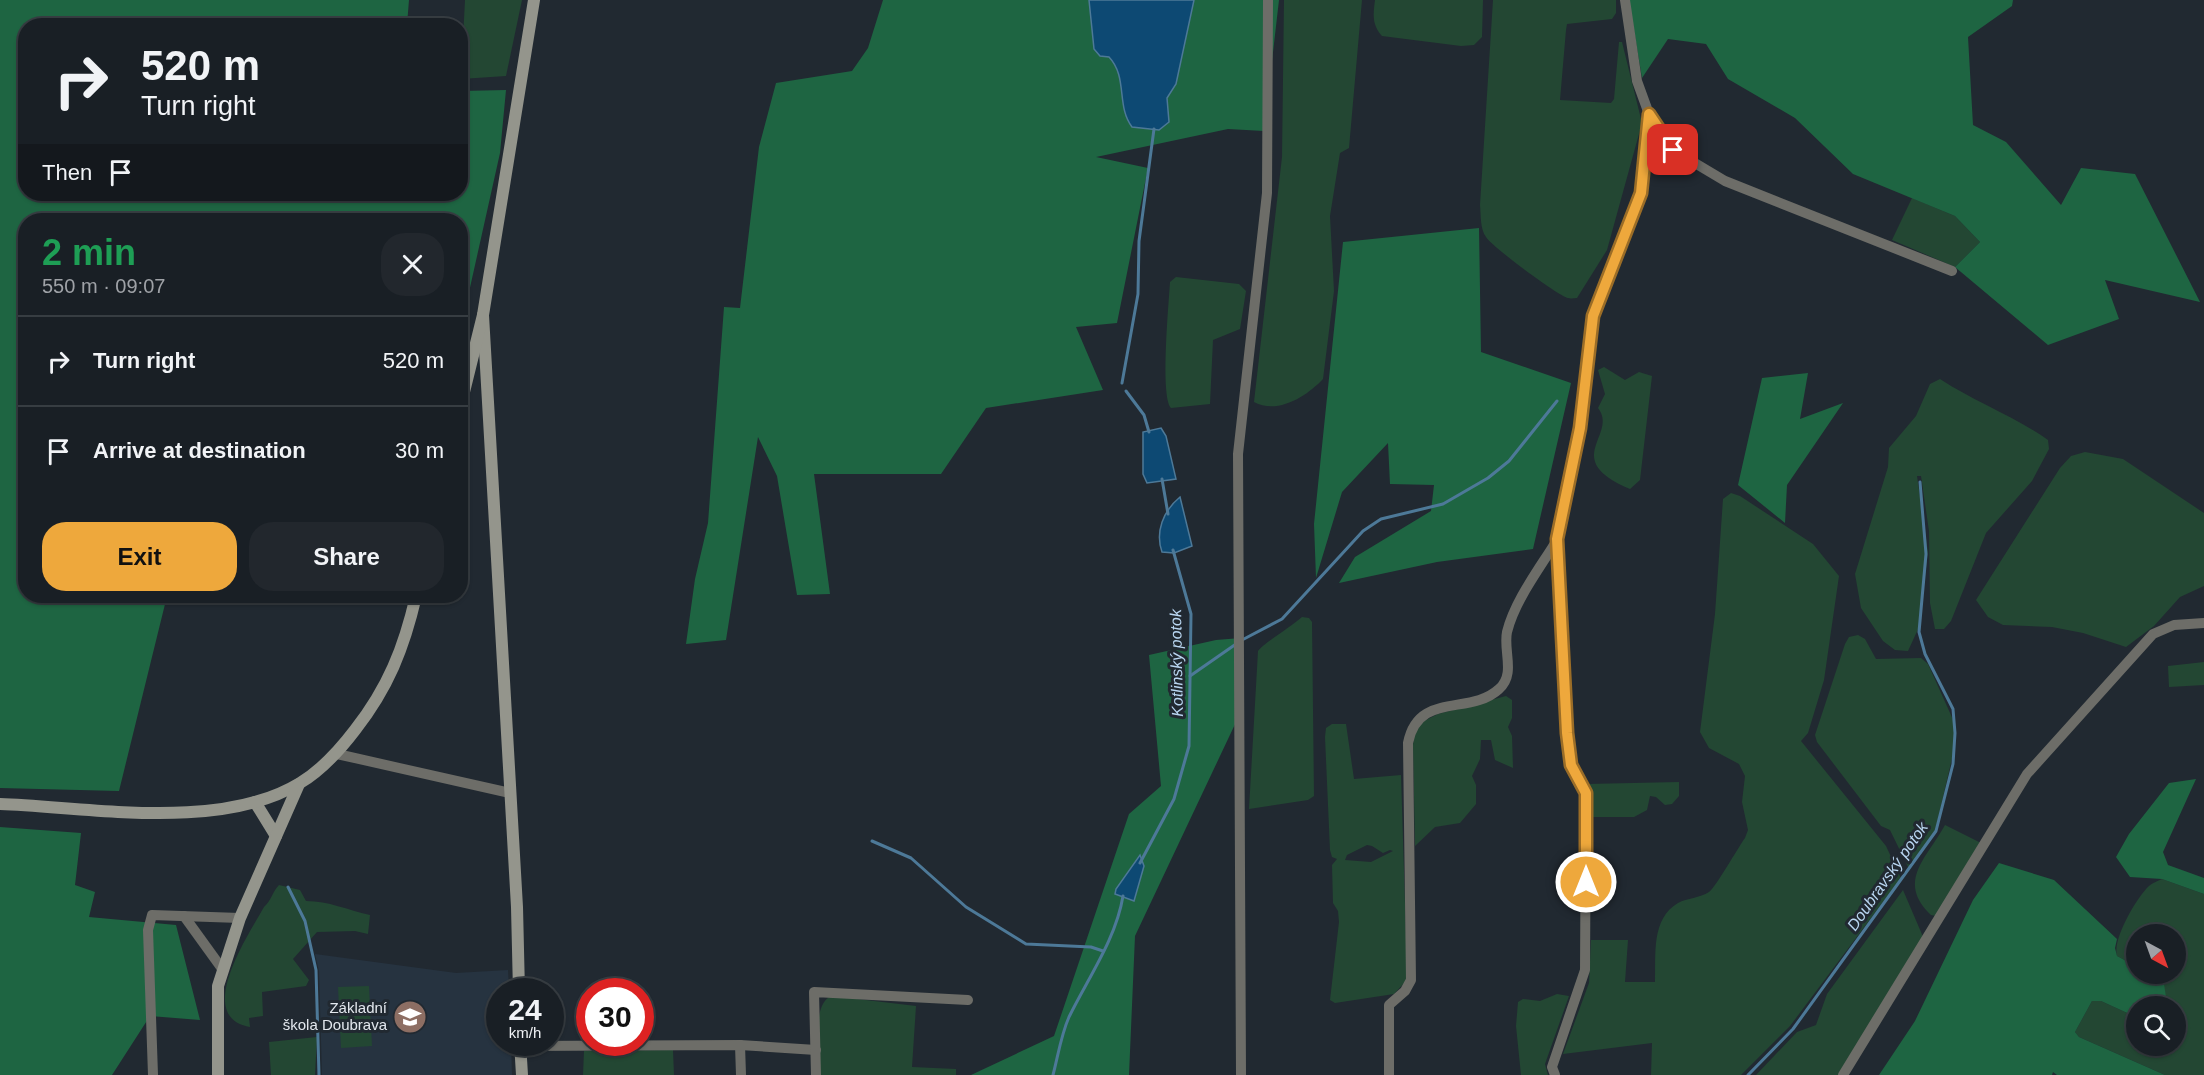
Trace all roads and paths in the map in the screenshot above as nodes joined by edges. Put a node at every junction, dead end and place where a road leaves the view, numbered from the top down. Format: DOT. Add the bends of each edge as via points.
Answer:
graph roads {
  1 [pos="534,0"];
  2 [pos="1268,0"];
  3 [pos="1625,0"];
  4 [pos="1649,114"];
  5 [pos="1952,271"];
  6 [pos="483,315"];
  7 [pos="468,376"];
  8 [pos="1557,539"];
  9 [pos="414,603"];
  10 [pos="2204,623"];
  11 [pos="337,754"];
  12 [pos="299,784"];
  13 [pos="510,793"];
  14 [pos="255,802"];
  15 [pos="0,804"];
  16 [pos="276,836"];
  17 [pos="184,916"];
  18 [pos="240,918"];
  19 [pos="223,970"];
  20 [pos="518,978"];
  21 [pos="968,1000"];
  22 [pos="564,1044"];
  23 [pos="740,1045"];
  24 [pos="816,1050"];
  25 [pos="521,1056"];
  26 [pos="153,1075"];
  27 [pos="218,1075"];
  28 [pos="522,1075"];
  29 [pos="741,1075"];
  30 [pos="816,1075"];
  31 [pos="1241,1075"];
  32 [pos="1389,1075"];
  33 [pos="1555,1075"];
  34 [pos="1843,1075"];
  1 -- 6 [label="street"];
  2 -- 31 [label="street" via="1267,193 1238,454"];
  3 -- 4 [label="street" via="1637,81"];
  4 -- 5 [label="street" via="1673,150 1725,180"];
  4 -- 8 [label="street" via="1641,193 1593,316 1580,428"];
  6 -- 7 [label="street"];
  6 -- 13 [label="street"];
  8 -- 32 [label="street" via="1510,619 1506,637 1509,667 1502,687 1489,697 1429,711 1411,730 1411,980 1389,1005"];
  8 -- 33 [label="street" via="1571,765 1586,793 1585,970 1552,1067"];
  9 -- 11 [label="street" via="406,642 375,705"];
  10 -- 34 [label="street" via="2174,625 2153,634 2027,774"];
  11 -- 12 [label="street"];
  11 -- 13 [label="street"];
  12 -- 14 [label="street"];
  12 -- 16 [label="street"];
  13 -- 20 [label="street"];
  14 -- 15 [label="street" via="199,811 127,812"];
  14 -- 16 [label="street"];
  16 -- 18 [label="street"];
  17 -- 18 [label="street"];
  17 -- 19 [label="street"];
  17 -- 26 [label="street" via="152,915 148,930"];
  18 -- 19 [label="street"];
  19 -- 27 [label="street" via="218,986"];
  21 -- 24 [label="street" via="814,992"];
  22 -- 23 [label="street"];
  23 -- 24 [label="street"];
  23 -- 29 [label="street"];
  24 -- 30 [label="street"];
  25 -- 28 [label="street"];
}
